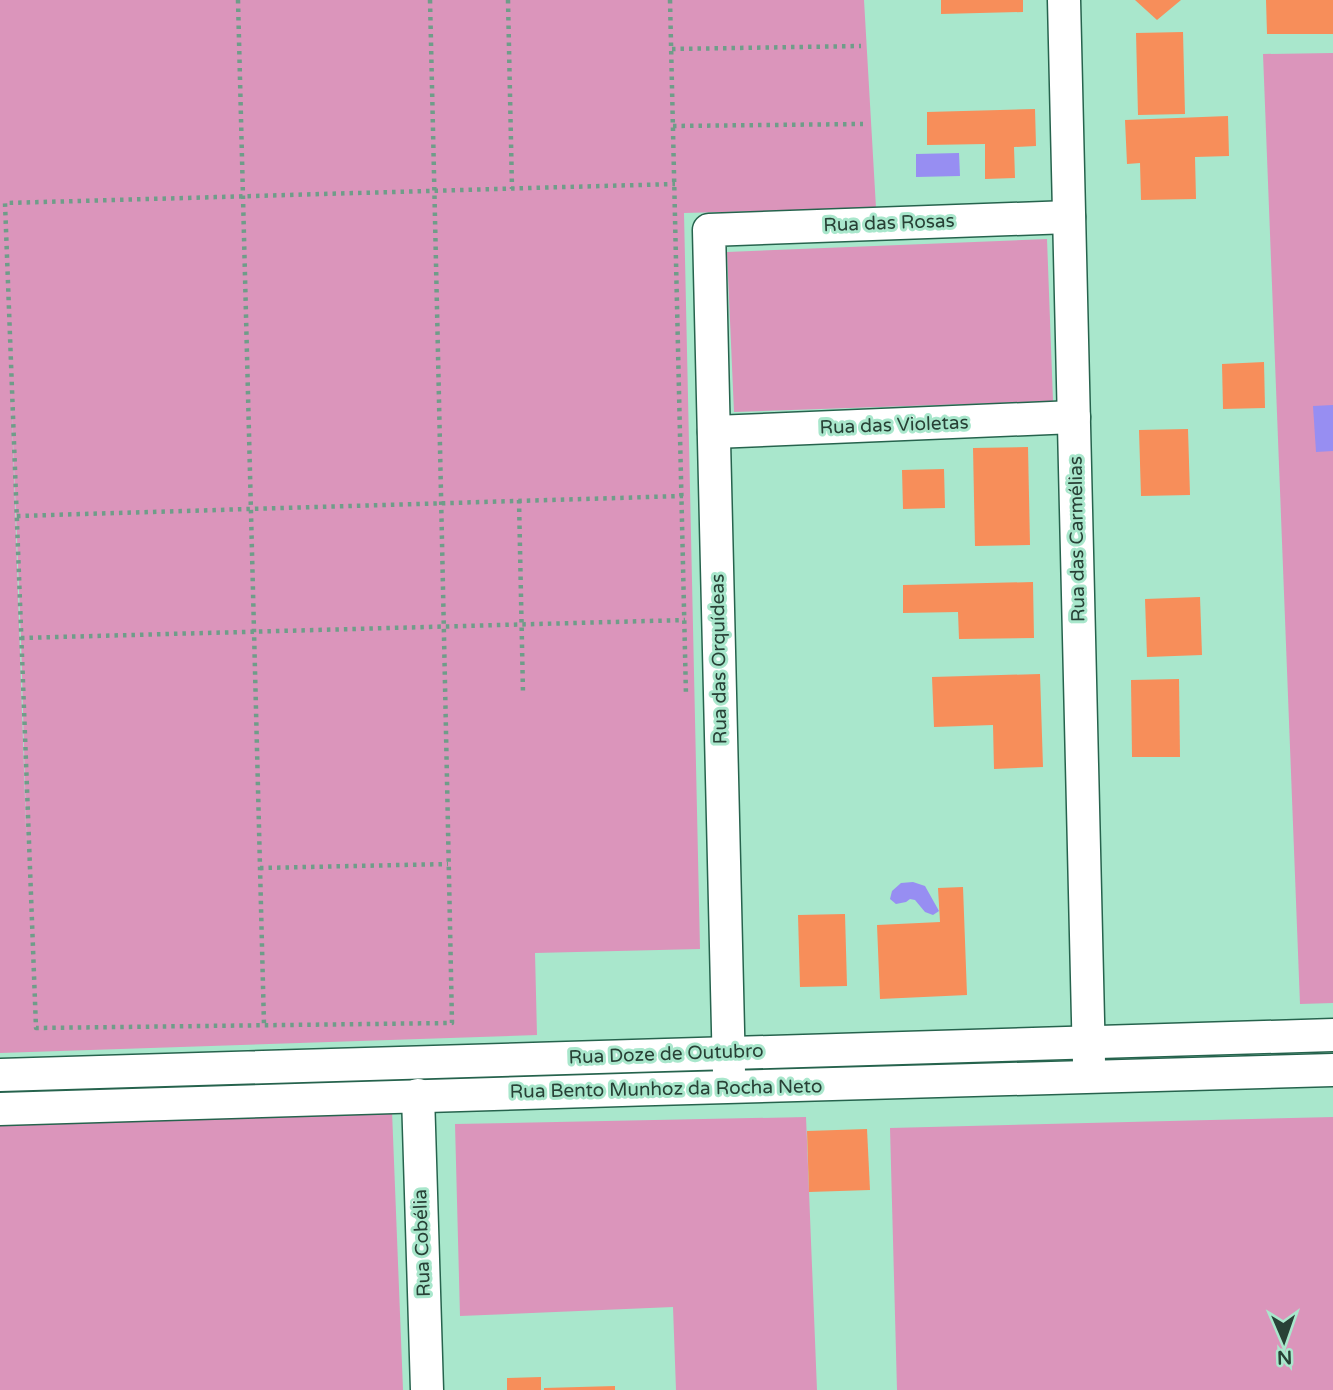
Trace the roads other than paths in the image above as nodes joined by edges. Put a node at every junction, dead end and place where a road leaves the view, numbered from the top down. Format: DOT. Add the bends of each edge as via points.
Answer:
graph roads {
  1 [pos="1064,0"];
  2 [pos="1069,217"];
  3 [pos="709,230"];
  4 [pos="1074,417"];
  5 [pos="714,432"];
  6 [pos="1333,1035"];
  7 [pos="1088,1042"];
  8 [pos="728,1052"];
  9 [pos="1333,1070"];
  10 [pos="0,1075"];
  11 [pos="1089,1077"];
  12 [pos="730,1088"];
  13 [pos="418,1095"];
  14 [pos="0,1109"];
  15 [pos="427,1390"];
  1 -- 2 [label="street, Rua das Carmélias"];
  2 -- 3 [label="street, Rua das Rosas"];
  2 -- 4 [label="street, Rua das Carmélias"];
  3 -- 5 [label="street, Rua das Orquídeas"];
  4 -- 5 [label="street, Rua das Violetas"];
  4 -- 7 [label="street, Rua das Carmélias"];
  5 -- 8 [label="street, Rua das Orquídeas"];
  6 -- 7 [label="street, Rua Doze de Outubro"];
  7 -- 8 [label="street, Rua Doze de Outubro"];
  7 -- 11 [label="street, Rua das Carmélias"];
  8 -- 10 [label="street, Rua Doze de Outubro"];
  8 -- 12 [label="street, Rua das Orquídeas"];
  9 -- 11 [label="street, Rua Bento Munhoz da Rocha Neto"];
  11 -- 12 [label="street, Rua Bento Munhoz da Rocha Neto"];
  12 -- 13 [label="street, Rua Bento Munhoz da Rocha Neto"];
  13 -- 14 [label="street, Rua Bento Munhoz da Rocha Neto"];
  13 -- 15 [label="street, Rua Cobélia"];
}
